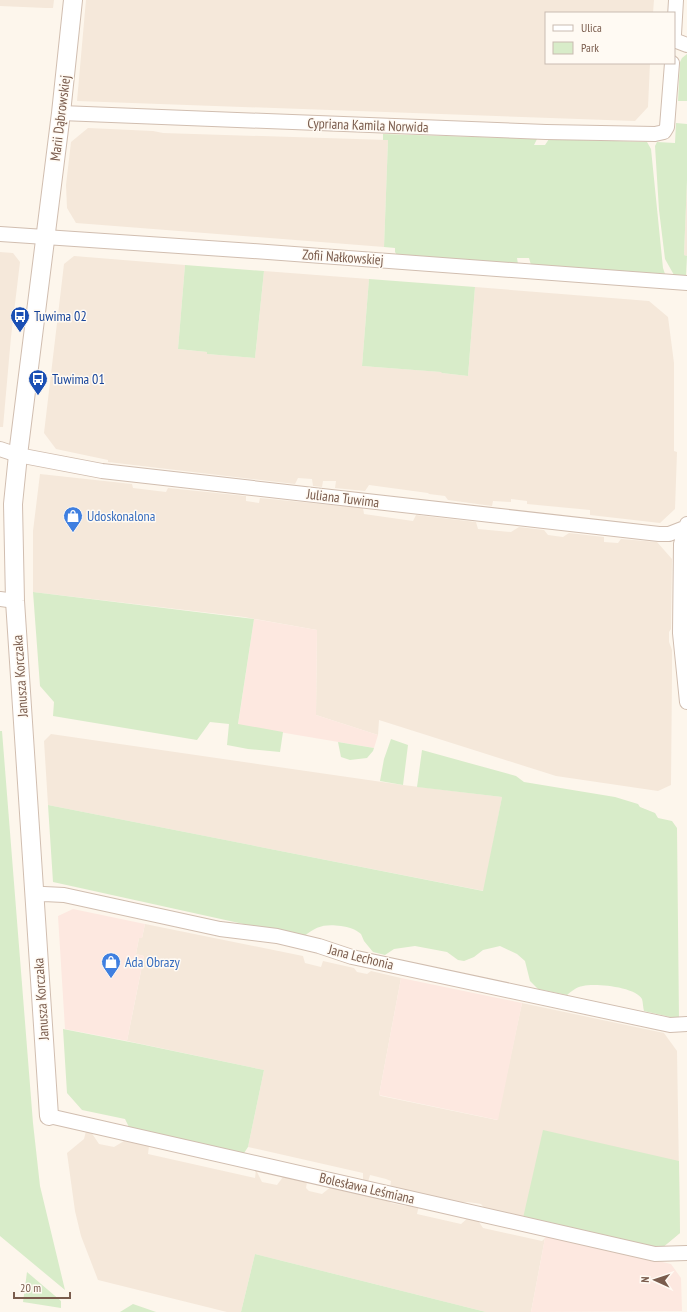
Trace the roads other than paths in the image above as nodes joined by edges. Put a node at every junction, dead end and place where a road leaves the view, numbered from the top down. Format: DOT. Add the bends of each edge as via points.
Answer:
graph roads {
  1 [pos="73,0"];
  2 [pos="676,0"];
  3 [pos="675,17"];
  4 [pos="675,40"];
  5 [pos="687,45"];
  6 [pos="672,64"];
  7 [pos="62,113"];
  8 [pos="0,234"];
  9 [pos="46,236"];
  10 [pos="687,284"];
  11 [pos="687,292"];
  12 [pos="0,449"];
  13 [pos="18,455"];
  14 [pos="687,526"];
  15 [pos="7,600"];
  16 [pos="687,702"];
  17 [pos="34,895"];
  18 [pos="687,1024"];
  19 [pos="48,1116"];
  20 [pos="687,1253"];
  1 -- 7 [label="street, Marii Dąbrowskiej"];
  2 -- 3 [label="street"];
  4 -- 5 [label="street"];
  6 -- 7 [label="street, Cypriana Kamila Norwida" via="668,123 666,130 661,133 546,132"];
  7 -- 9 [label="street, Marii Dąbrowskiej"];
  8 -- 9 [label="street, Zofii Nałkowskiej"];
  9 -- 10 [label="street, Zofii Nałkowskiej"];
  9 -- 13 [label="street, Janusza Korczaka"];
  10 -- 11 [label="street"];
  12 -- 13 [label="street, Juliana Tuwima"];
  13 -- 14 [label="street, Juliana Tuwima" via="102,471 659,534 669,534"];
  13 -- 15 [label="street, Janusza Korczaka"];
  14 -- 16 [label="street" via="681,544 680,633"];
  15 -- 17 [label="street, Janusza Korczaka"];
  17 -- 18 [label="street, Jana Lechonia" via="64,895 220,929 277,936 352,957 670,1025"];
  17 -- 19 [label="street, Janusza Korczaka"];
  19 -- 20 [label="street, Bolesława Leśmiana" via="655,1254"];
}
